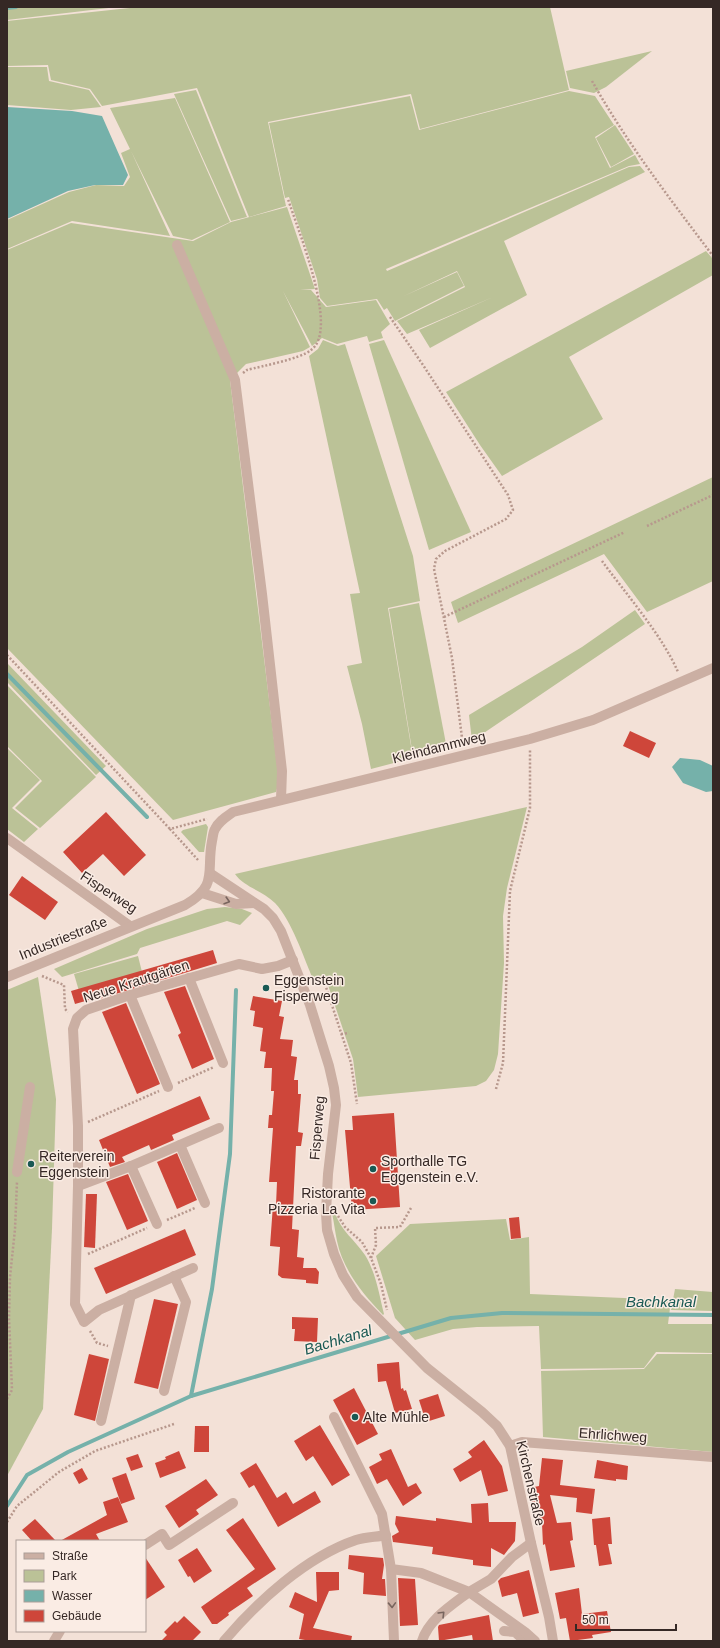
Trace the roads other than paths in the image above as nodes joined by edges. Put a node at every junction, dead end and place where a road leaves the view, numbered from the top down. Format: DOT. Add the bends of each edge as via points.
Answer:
graph roads {
  1 [pos="177,245"];
  2 [pos="713,668"];
  3 [pos="281,799"];
  4 [pos="7,838"];
  5 [pos="211,874"];
  6 [pos="202,893"];
  7 [pos="254,903"];
  8 [pos="130,926"];
  9 [pos="293,960"];
  10 [pos="7,976"];
  11 [pos="188,978"];
  12 [pos="130,996"];
  13 [pos="223,1063"];
  14 [pos="30,1087"];
  15 [pos="168,1087"];
  16 [pos="219,1128"];
  17 [pos="180,1144"];
  18 [pos="131,1166"];
  19 [pos="17,1172"];
  20 [pos="78,1186"];
  21 [pos="206,1203"];
  22 [pos="157,1224"];
  23 [pos="193,1268"];
  24 [pos="174,1276"];
  25 [pos="131,1295"];
  26 [pos="389,1329"];
  27 [pos="164,1391"];
  28 [pos="334,1417"];
  29 [pos="101,1421"];
  30 [pos="510,1446"];
  31 [pos="713,1457"];
  32 [pos="233,1503"];
  33 [pos="386,1535"];
  34 [pos="531,1543"];
  35 [pos="146,1544"];
  36 [pos="391,1568"];
  37 [pos="469,1592"];
  38 [pos="504,1631"];
  39 [pos="59,1632"];
  40 [pos="54,1641"];
  41 [pos="224,1641"];
  42 [pos="394,1641"];
  43 [pos="422,1641"];
  44 [pos="525,1641"];
  45 [pos="535,1641"];
  46 [pos="553,1641"];
  1 -- 3 [label="street" via="235,380 282,771"];
  2 -- 3 [label="street, Kleindammweg" via="593,720 530,739"];
  3 -- 5 [label="street, Kleindammweg" via="233,812 221,819 214,830"];
  4 -- 8 [label="street, Fisperweg"];
  5 -- 6 [label="street, Fisperweg"];
  5 -- 7 [label="street, Fisperweg"];
  6 -- 7 [label="street, one-way" via="236,904"];
  6 -- 8 [label="street, Fisperweg" via="185,905"];
  7 -- 9 [label="street, Fisperweg" via="273,918 281,930"];
  8 -- 10 [label="street, Industriestraße"];
  9 -- 11 [label="street, Neue Krautgärten" via="262,969 239,964"];
  9 -- 26 [label="street, Fisperweg" via="329,1066 335,1094 326,1200 327,1230 343,1275 357,1297"];
  11 -- 12 [label="street, Neue Krautgärten"];
  11 -- 13 [label="street"];
  12 -- 15 [label="street"];
  12 -- 20 [label="street, Neue Krautgärten" via="86,1010 77,1018 73,1028"];
  14 -- 19 [label="street"];
  16 -- 17 [label="street"];
  17 -- 18 [label="street"];
  17 -- 21 [label="street"];
  18 -- 20 [label="street"];
  18 -- 22 [label="street"];
  20 -- 25 [label="street, Neue Krautgärten" via="75,1304 84,1322 99,1310"];
  23 -- 24 [label="street"];
  24 -- 25 [label="street"];
  24 -- 27 [label="street" via="186,1302"];
  25 -- 29 [label="street"];
  26 -- 30 [label="street, Kirchenstraße" via="427,1368 497,1426"];
  28 -- 33 [label="street" via="382,1514"];
  30 -- 31 [label="street, Ehrlichweg" via="522,1442"];
  30 -- 34 [label="street, Kirchenstraße"];
  32 -- 35 [label="street" via="169,1545 162,1534"];
  33 -- 36 [label="street"];
  33 -- 41 [label="street" via="357,1540 297,1571"];
  34 -- 37 [label="street" via="512,1557 491,1579"];
  34 -- 46 [label="street, Kirchenstraße"];
  36 -- 37 [label="street" via="421,1573"];
  36 -- 42 [label="street, one-way"];
  43 -- 37 [label="street, one-way" via="424,1633 444,1611"];
  37 -- 45 [label="street"];
  38 -- 44 [label="street" via="515,1632"];
  39 -- 40 [label="street"];
}
